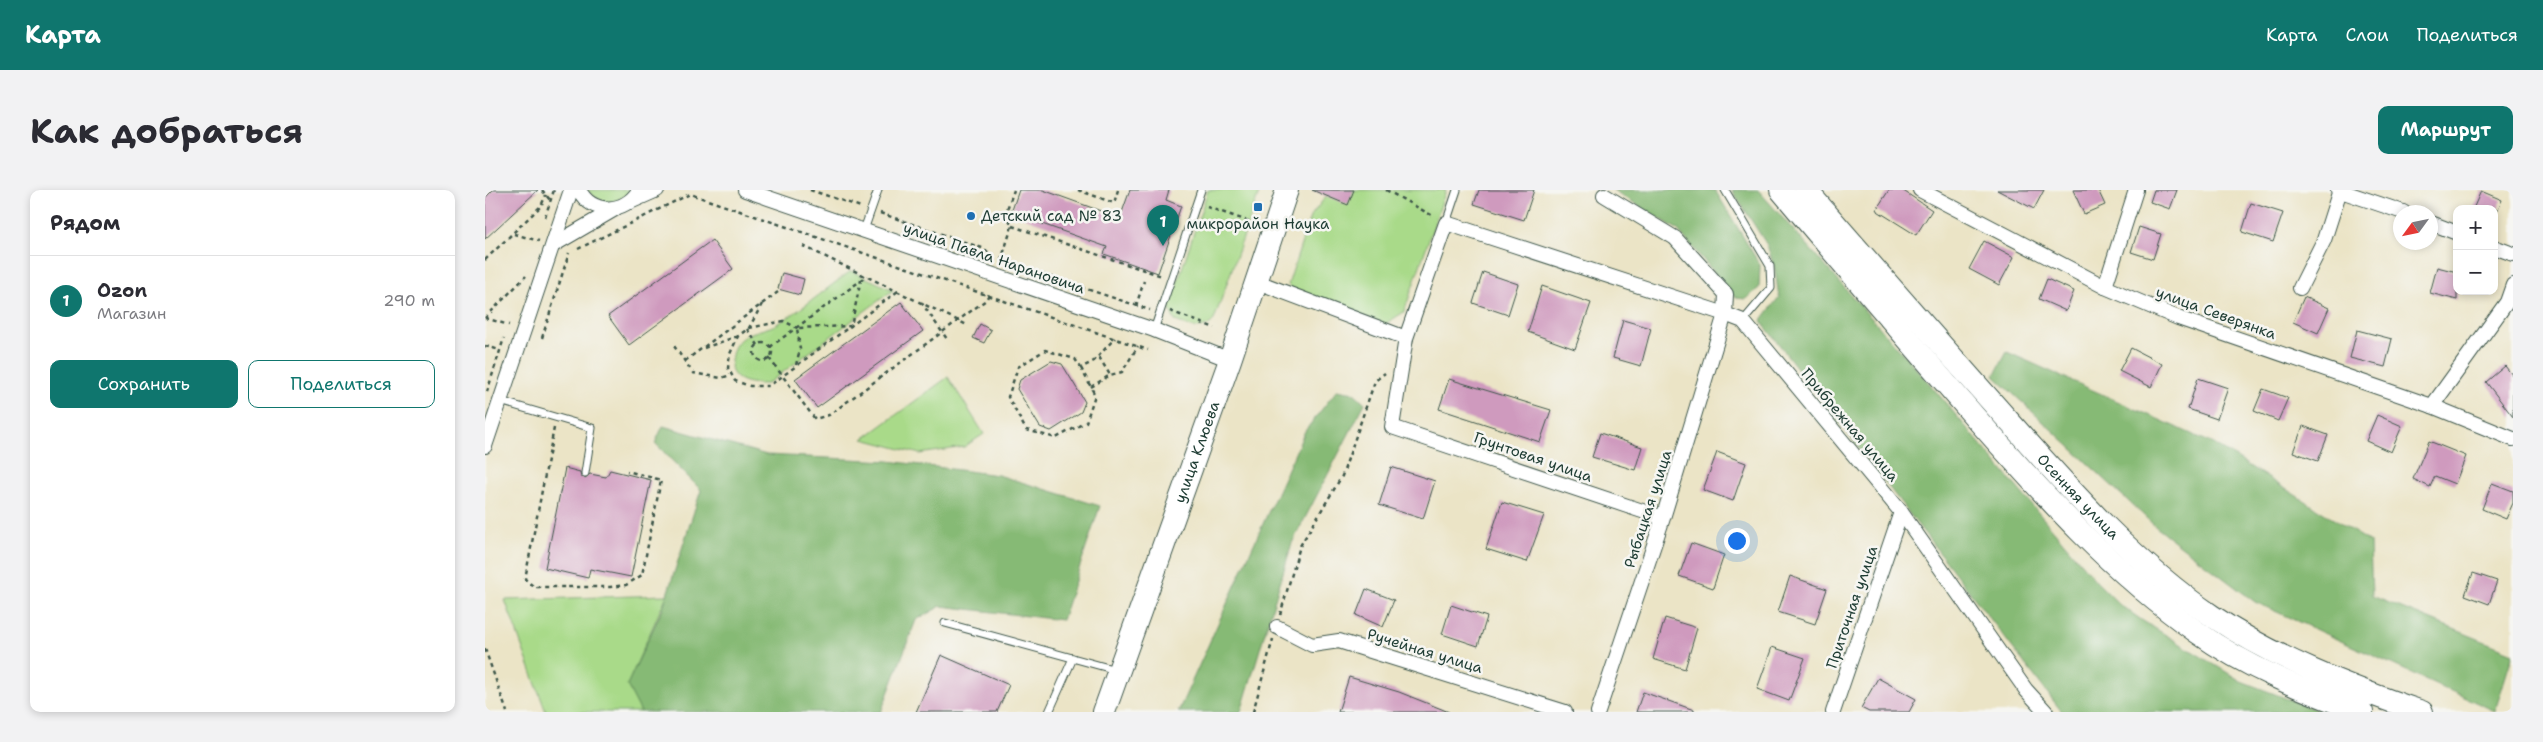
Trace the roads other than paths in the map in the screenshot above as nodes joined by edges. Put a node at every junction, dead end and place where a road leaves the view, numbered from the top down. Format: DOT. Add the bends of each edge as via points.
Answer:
graph roads {
  1 [pos="571,190"];
  2 [pos="579,190"];
  3 [pos="639,190"];
  4 [pos="657,190"];
  5 [pos="745,190"];
  6 [pos="877,190"];
  7 [pos="1201,190"];
  8 [pos="1287,190"];
  9 [pos="1457,190"];
  10 [pos="1725,190"];
  11 [pos="1781,190"];
  12 [pos="1806,190"];
  13 [pos="1920,190"];
  14 [pos="2136,190"];
  15 [pos="2339,190"];
  16 [pos="1605,195"];
  17 [pos="622,206"];
  18 [pos="2393,209"];
  19 [pos="1446,222"];
  20 [pos="2438,226"];
  21 [pos="864,230"];
  22 [pos="2453,231"];
  23 [pos="555,244"];
  24 [pos="2498,248"];
  25 [pos="2513,254"];
  26 [pos="1255,281"];
  27 [pos="2513,285"];
  28 [pos="2105,287"];
  29 [pos="2299,288"];
  30 [pos="1725,314"];
  31 [pos="1743,321"];
  32 [pos="1154,330"];
  33 [pos="1406,338"];
  34 [pos="1230,360"];
  35 [pos="500,400"];
  36 [pos="2432,406"];
  37 [pos="2513,439"];
  38 [pos="485,446"];
  39 [pos="585,473"];
  40 [pos="1901,512"];
  41 [pos="1663,518"];
  42 [pos="945,623"];
  43 [pos="1277,627"];
  44 [pos="1073,658"];
  45 [pos="1119,671"];
  46 [pos="1049,712"];
  47 [pos="1104,712"];
  48 [pos="1565,712"];
  49 [pos="1598,712"];
  50 [pos="1833,712"];
  51 [pos="2046,712"];
  52 [pos="2362,712"];
  53 [pos="2421,712"];
  1 -- 23 [label="street"];
  2 -- 17 [label="street" via="595,206"];
  3 -- 17 [label="street"];
  4 -- 17 [label="street"];
  5 -- 21 [label="street, улица Павла Нарановича"];
  6 -- 21 [label="lane"];
  7 -- 32 [label="lane"];
  8 -- 26 [label="main road, улица Клюева"];
  9 -- 19 [label="lane"];
  10 -- 31 [label="lane" via="1770,266 1771,288"];
  11 -- 52 [label="main road, Осенняя улица" via="2025,474 2079,532 2138,586 2198,633 2255,666 2309,693"];
  12 -- 53 [label="main road, Осенняя улица" via="2042,458 2151,569 2212,616 2265,647 2317,672"];
  13 -- 28 [label="street, улица Северянка"];
  14 -- 28 [label="street"];
  15 -- 18 [label="street"];
  15 -- 29 [label="street" via="2323,240"];
  16 -- 30 [label="street" via="1675,238 1726,294"];
  17 -- 23 [label="street"];
  19 -- 30 [label="street, Прибрежная улица"];
  19 -- 33 [label="street"];
  20 -- 22 [label="street"];
  21 -- 32 [label="street, улица Павла Нарановича"];
  23 -- 35 [label="street"];
  24 -- 25 [label="street"];
  26 -- 33 [label="street"];
  26 -- 34 [label="main road, улица Клюева"];
  27 -- 36 [label="street" via="2507,302"];
  28 -- 36 [label="street, улица Северянка" via="2178,318"];
  30 -- 31 [label="street, Прибрежная улица"];
  30 -- 41 [label="street, Рыбацкая улица"];
  31 -- 40 [label="street, Прибрежная улица"];
  32 -- 34 [label="street, улица Павла Нарановича"];
  33 -- 41 [label="street, Грунтовая улица" via="1392,427"];
  34 -- 45 [label="main road, улица Клюева"];
  35 -- 38 [label="street"];
  35 -- 39 [label="lane" via="592,428"];
  36 -- 37 [label="street, улица Северянка"];
  40 -- 50 [label="street, Приточная улица"];
  40 -- 51 [label="street, Прибрежная улица" via="2026,690"];
  41 -- 49 [label="street, Рыбацкая улица"];
  42 -- 44 [label="lane"];
  43 -- 48 [label="street, Ручейная улица" via="1312,645 1339,641"];
  44 -- 45 [label="lane"];
  44 -- 46 [label="lane"];
  45 -- 47 [label="main road, улица Клюева"];
}
